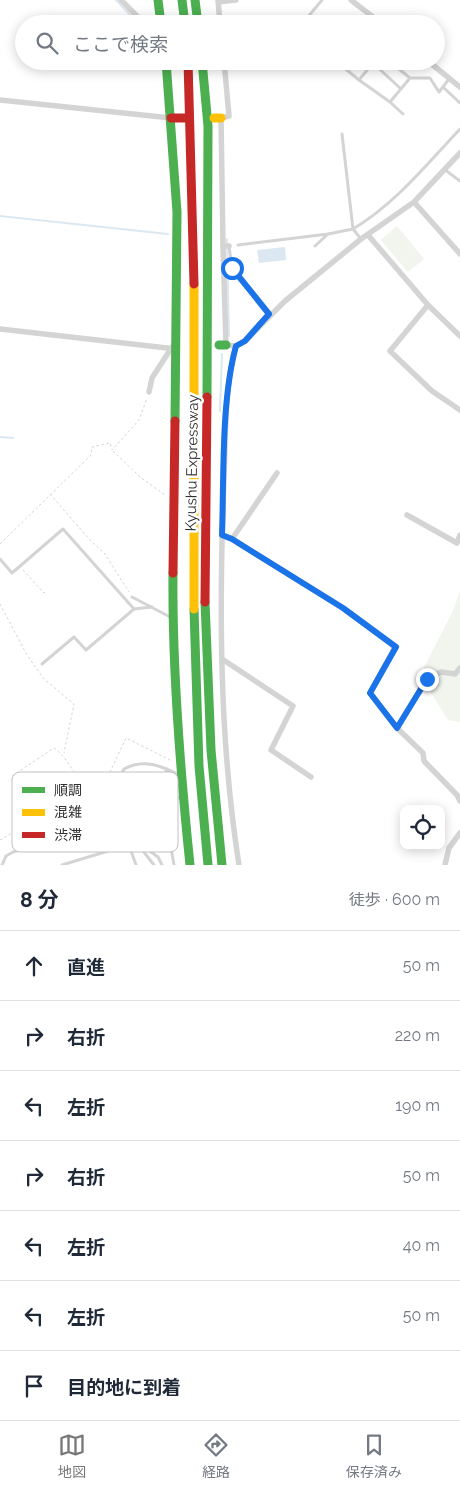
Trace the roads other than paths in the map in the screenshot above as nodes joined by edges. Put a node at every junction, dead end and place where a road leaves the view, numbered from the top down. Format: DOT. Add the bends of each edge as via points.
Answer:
graph roads {
  1 [pos="121,0"];
  2 [pos="158,0"];
  3 [pos="182,0"];
  4 [pos="195,0"];
  5 [pos="236,0"];
  6 [pos="322,0"];
  7 [pos="351,0"];
  8 [pos="218,1"];
  9 [pos="136,15"];
  10 [pos="160,15"];
  11 [pos="184,15"];
  12 [pos="197,15"];
  13 [pos="219,15"];
  14 [pos="310,15"];
  15 [pos="370,15"];
  16 [pos="167,70"];
  17 [pos="188,70"];
  18 [pos="203,70"];
  19 [pos="225,70"];
  20 [pos="347,70"];
  21 [pos="367,70"];
  22 [pos="382,70"];
  23 [pos="400,70"];
  24 [pos="439,70"];
  25 [pos="410,78"];
  26 [pos="449,78"];
  27 [pos="359,80"];
  28 [pos="442,87"];
  29 [pos="460,87"];
  30 [pos="401,89"];
  31 [pos="0,100"];
  32 [pos="390,102"];
  33 [pos="460,103"];
  34 [pos="403,114"];
  35 [pos="171,118"];
  36 [pos="185,118"];
  37 [pos="460,129"];
  38 [pos="342,134"];
  39 [pos="460,153"];
  40 [pos="444,169"];
  41 [pos="460,181"];
  42 [pos="414,202"];
  43 [pos="353,229"];
  44 [pos="328,234"];
  45 [pos="368,235"];
  46 [pos="361,240"];
  47 [pos="238,245"];
  48 [pos="226,246"];
  49 [pos="315,246"];
  50 [pos="460,254"];
  51 [pos="428,305"];
  52 [pos="269,314"];
  53 [pos="0,329"];
  54 [pos="460,336"];
  55 [pos="188,346"];
  56 [pos="236,346"];
  57 [pos="175,347"];
  58 [pos="149,392"];
  59 [pos="460,410"];
  60 [pos="277,473"];
  61 [pos="408,515"];
  62 [pos="222,535"];
  63 [pos="460,535"];
  64 [pos="232,539"];
  65 [pos="0,559"];
  66 [pos="132,597"];
  67 [pos="152,607"];
  68 [pos="134,609"];
  69 [pos="173,618"];
  70 [pos="222,659"];
  71 [pos="42,664"];
  72 [pos="460,668"];
  73 [pos="397,728"];
  74 [pos="167,769"];
  75 [pos="123,772"];
  76 [pos="166,772"];
  77 [pos="173,772"];
  78 [pos="178,774"];
  79 [pos="181,776"];
  80 [pos="311,777"];
  81 [pos="184,796"];
  82 [pos="178,799"];
  83 [pos="460,801"];
  84 [pos="460,832"];
  85 [pos="13,852"];
  86 [pos="105,852"];
  87 [pos="132,852"];
  88 [pos="144,852"];
  89 [pos="152,852"];
  90 [pos="172,852"];
  91 [pos="2,865"];
  92 [pos="62,865"];
  93 [pos="136,865"];
  94 [pos="154,865"];
  95 [pos="162,865"];
  96 [pos="174,865"];
  97 [pos="190,865"];
  98 [pos="208,865"];
  99 [pos="222,865"];
  100 [pos="239,865"];
  101 [pos="445,865"];
  1 -- 9 [label="street"];
  2 -- 10 [label="main road"];
  3 -- 11 [label="main road"];
  4 -- 12 [label="main road"];
  5 -- 8 [label="street"];
  6 -- 14 [label="lane"];
  7 -- 15 [label="street"];
  8 -- 13 [label="street"];
  16 -- 35 [label="main road"];
  17 -- 98 [label="main road, Kyushu Expressway" via="196,259 191,556 200,798"];
  18 -- 99 [label="main road, Kyushu Expressway" via="208,126 206,674 214,800"];
  19 -- 48 [label="street" via="229,116 218,118"];
  20 -- 27 [label="lane"];
  21 -- 27 [label="lane"];
  22 -- 30 [label="lane"];
  23 -- 25 [label="lane"];
  24 -- 26 [label="street"];
  25 -- 28 [label="lane" via="430,78 439,92"];
  25 -- 30 [label="lane"];
  26 -- 28 [label="lane"];
  26 -- 29 [label="street"];
  27 -- 32 [label="lane"];
  28 -- 33 [label="lane"];
  30 -- 32 [label="lane"];
  31 -- 35 [label="street"];
  32 -- 34 [label="lane"];
  35 -- 36 [label="main road"];
  35 -- 57 [label="main road" via="177,212"];
  37 -- 43 [label="lane" via="398,196"];
  38 -- 43 [label="lane"];
  39 -- 40 [label="street"];
  40 -- 41 [label="lane"];
  40 -- 42 [label="street"];
  42 -- 45 [label="street"];
  42 -- 50 [label="street"];
  43 -- 44 [label="lane"];
  43 -- 46 [label="lane"];
  44 -- 47 [label="lane"];
  44 -- 49 [label="lane"];
  45 -- 46 [label="street"];
  45 -- 51 [label="street"];
  46 -- 52 [label="street"];
  48 -- 52 [label="lane" via="232,268"];
  48 -- 56 [label="street" via="222,345"];
  51 -- 54 [label="street"];
  51 -- 59 [label="street" via="390,351 432,391"];
  52 -- 56 [label="street" via="245,341"];
  53 -- 57 [label="street"];
  55 -- 57 [label="main road"];
  56 -- 62 [label="street" via="228,397"];
  57 -- 58 [label="street" via="152,378"];
  57 -- 69 [label="main road"];
  60 -- 64 [label="street"];
  61 -- 63 [label="street" via="457,542"];
  62 -- 64 [label="street"];
  62 -- 70 [label="street"];
  64 -- 73 [label="street" via="343,608 396,647 370,693"];
  65 -- 68 [label="lane" via="12,573 63,529"];
  66 -- 67 [label="lane"];
  67 -- 68 [label="lane"];
  67 -- 69 [label="lane"];
  68 -- 71 [label="lane" via="86,650 74,636"];
  69 -- 79 [label="main road"];
  70 -- 80 [label="street" via="294,706 271,750"];
  70 -- 100 [label="street" via="228,764"];
  72 -- 73 [label="street" via="455,674 441,672 427,679"];
  73 -- 83 [label="street" via="423,753 424,762"];
  74 -- 75 [label="lane" via="143,762"];
  74 -- 76 [label="lane"];
  74 -- 77 [label="lane"];
  78 -- 79 [label="lane"];
  79 -- 81 [label="main road"];
  81 -- 82 [label="lane"];
  81 -- 97 [label="main road"];
  84 -- 101 [label="street" via="449,848"];
  85 -- 91 [label="lane" via="6,856"];
  86 -- 92 [label="lane"];
  87 -- 93 [label="lane"];
  88 -- 94 [label="lane"];
  89 -- 95 [label="lane"];
  90 -- 96 [label="lane"];
}
